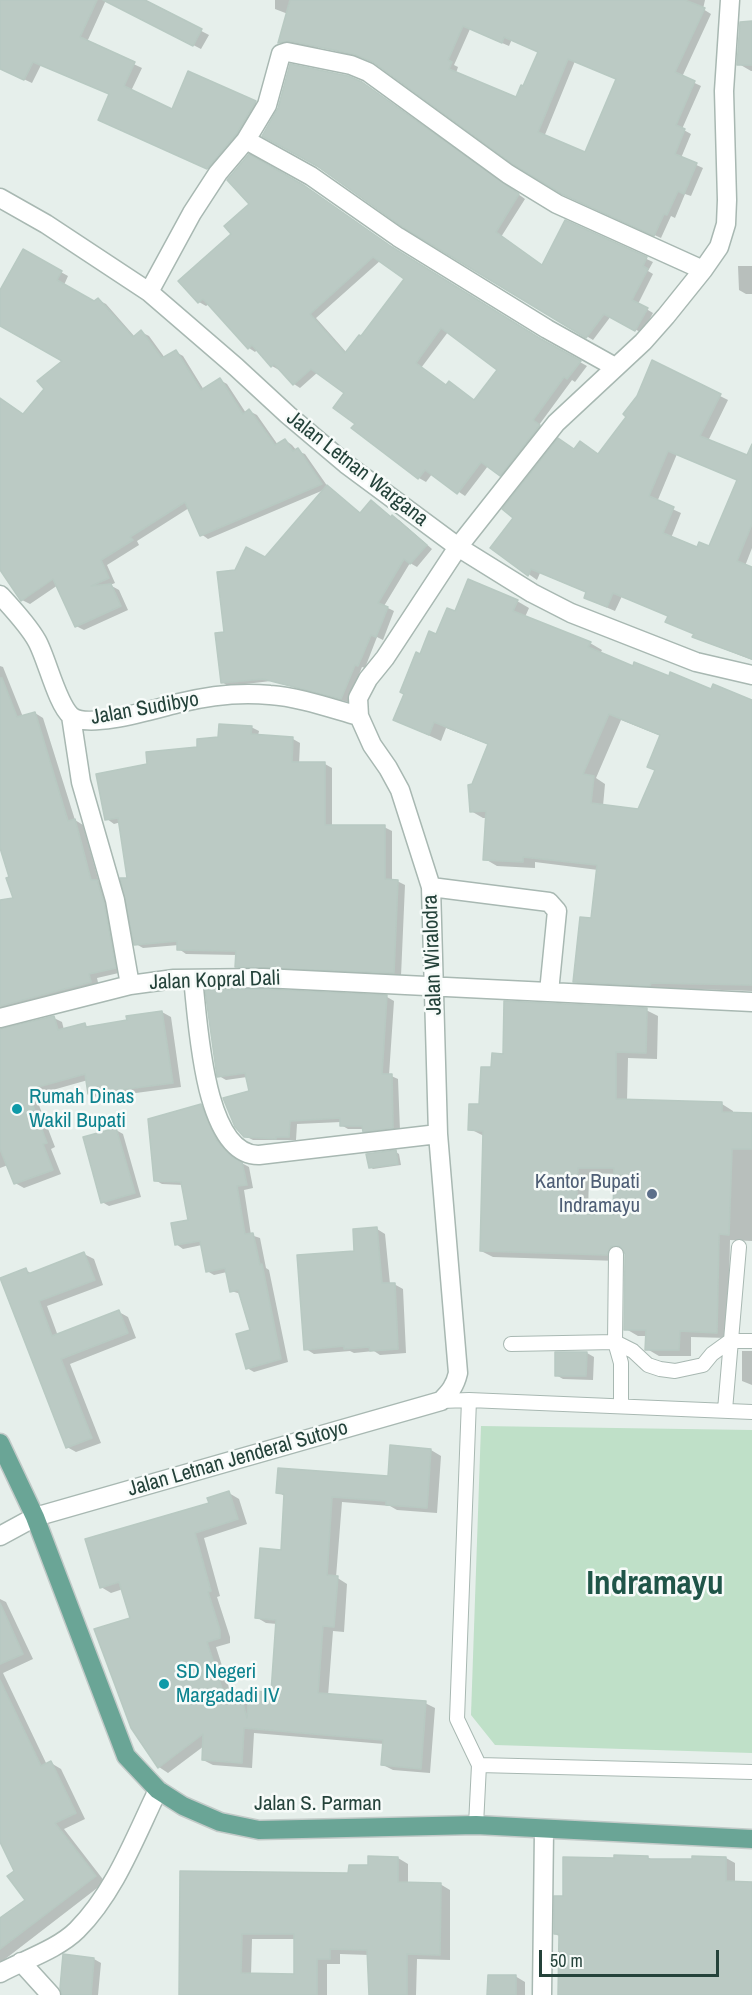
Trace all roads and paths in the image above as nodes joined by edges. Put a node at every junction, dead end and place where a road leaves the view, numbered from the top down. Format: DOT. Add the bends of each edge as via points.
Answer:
graph roads {
  1 [pos="730,0"];
  2 [pos="246,140"];
  3 [pos="0,198"];
  4 [pos="703,270"];
  5 [pos="149,292"];
  6 [pos="615,367"];
  7 [pos="458,547"];
  8 [pos="0,595"];
  9 [pos="752,675"];
  10 [pos="71,716"];
  11 [pos="359,716"];
  12 [pos="431,887"];
  13 [pos="193,979"];
  14 [pos="130,985"];
  15 [pos="434,986"];
  16 [pos="549,992"];
  17 [pos="752,1002"];
  18 [pos="0,1018"];
  19 [pos="438,1134"];
  20 [pos="739,1247"];
  21 [pos="616,1254"];
  22 [pos="730,1341"];
  23 [pos="752,1341"];
  24 [pos="615,1342"];
  25 [pos="511,1344"];
  26 [pos="469,1400"];
  27 [pos="441,1401"];
  28 [pos="621,1406"];
  29 [pos="724,1410"];
  30 [pos="752,1412"];
  31 [pos="0,1443"];
  32 [pos="35,1517"];
  33 [pos="0,1536"];
  34 [pos="479,1765"];
  35 [pos="752,1772"];
  36 [pos="158,1790"];
  37 [pos="476,1825"];
  38 [pos="544,1830"];
  39 [pos="752,1839"];
  40 [pos="21,1962"];
  41 [pos="0,1973"];
  42 [pos="51,1995"];
  43 [pos="542,1995"];
  1 -- 4 [label="street" via="724,91 726,224 719,247"];
  2 -- 4 [label="street" via="267,105 281,54 351,65 377,78 508,174 557,204"];
  2 -- 5 [label="street" via="192,213"];
  2 -- 6 [label="street" via="305,172 398,237"];
  3 -- 5 [label="street, Jalan Letnan Wargana"];
  4 -- 6 [label="street" via="643,342"];
  5 -- 7 [label="street, Jalan Letnan Wargana" via="321,443"];
  6 -- 7 [label="street" via="556,423"];
  7 -- 9 [label="street, Jalan Letnan Wargana" via="571,613 696,662"];
  7 -- 11 [label="street" via="368,679 358,698"];
  8 -- 10 [label="street, Jalan Sudibyo" via="37,640"];
  10 -- 11 [label="street, Jalan Sudibyo" via="80,720 109,719 196,699 252,694 287,698"];
  10 -- 14 [label="street" via="81,782 115,900"];
  11 -- 12 [label="street, Jalan Wiralodra" via="400,790"];
  12 -- 15 [label="street, Jalan Wiralodra"];
  12 -- 16 [label="street" via="549,902 557,911"];
  13 -- 14 [label="street, Jalan Kopral Dali"];
  13 -- 15 [label="street, Jalan Kopral Dali" via="263,978"];
  13 -- 19 [label="street" via="207,1086 220,1124 235,1145 248,1154"];
  14 -- 18 [label="street, Jalan Kopral Dali"];
  15 -- 16 [label="street, Jalan Kopral Dali"];
  15 -- 19 [label="street, Jalan Wiralodra"];
  16 -- 17 [label="street, Jalan Kopral Dali"];
  19 -- 27 [label="street, Jalan Wiralodra" via="458,1373 451,1391"];
  20 -- 22 [label="lane"];
  21 -- 24 [label="lane"];
  22 -- 23 [label="lane"];
  22 -- 24 [label="lane" via="703,1365 675,1371 648,1365"];
  22 -- 29 [label="lane"];
  24 -- 25 [label="lane"];
  24 -- 28 [label="lane" via="621,1363"];
  26 -- 27 [label="lane"];
  26 -- 28 [label="lane"];
  26 -- 34 [label="lane" via="457,1719"];
  27 -- 32 [label="street, Jalan Letnan Jenderal Sutoyo"];
  28 -- 29 [label="lane"];
  29 -- 30 [label="lane"];
  31 -- 32 [label="main road, Jalan S. Parman"];
  32 -- 33 [label="street, Jalan Letnan Jenderal Sutoyo"];
  32 -- 36 [label="main road, Jalan S. Parman" via="126,1756"];
  34 -- 35 [label="lane"];
  34 -- 37 [label="lane"];
  36 -- 37 [label="main road, Jalan S. Parman" via="220,1822 259,1830"];
  36 -- 40 [label="street" via="112,1884 76,1931"];
  37 -- 38 [label="main road, Jalan S. Parman"];
  38 -- 39 [label="main road, Jalan S. Parman"];
  38 -- 43 [label="street"];
  40 -- 41 [label="street"];
  40 -- 42 [label="street"];
}
